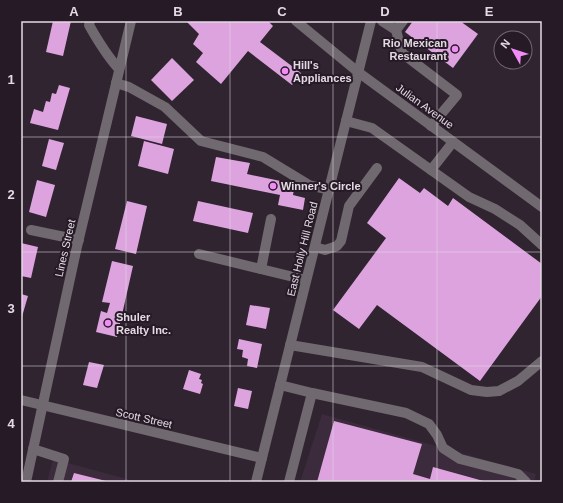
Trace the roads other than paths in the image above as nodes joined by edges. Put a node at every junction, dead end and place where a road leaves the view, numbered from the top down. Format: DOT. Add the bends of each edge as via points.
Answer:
graph roads {
  1 [pos="90,21"];
  2 [pos="131,21"];
  3 [pos="296,21"];
  4 [pos="371,21"];
  5 [pos="382,21"];
  6 [pos="403,21"];
  7 [pos="396,30"];
  8 [pos="120,69"];
  9 [pos="358,72"];
  10 [pos="116,83"];
  11 [pos="346,121"];
  12 [pos="431,126"];
  13 [pos="453,142"];
  14 [pos="377,168"];
  15 [pos="431,170"];
  16 [pos="329,190"];
  17 [pos="542,208"];
  18 [pos="271,219"];
  19 [pos="31,230"];
  20 [pos="79,240"];
  21 [pos="542,245"];
  22 [pos="315,247"];
  23 [pos="200,254"];
  24 [pos="261,269"];
  25 [pos="306,280"];
  26 [pos="290,346"];
  27 [pos="542,361"];
  28 [pos="280,385"];
  29 [pos="312,393"];
  30 [pos="21,400"];
  31 [pos="42,406"];
  32 [pos="33,449"];
  33 [pos="262,458"];
  34 [pos="26,482"];
  35 [pos="58,482"];
  36 [pos="256,482"];
  37 [pos="289,482"];
  38 [pos="526,482"];
  1 -- 8 [label="street" via="89,25 107,56"];
  2 -- 8 [label="street, Lines Street"];
  3 -- 9 [label="street, Julian Avenue"];
  4 -- 9 [label="street, East Holly Hill Road"];
  5 -- 7 [label="street"];
  6 -- 7 [label="street"];
  7 -- 12 [label="street" via="402,53 457,95"];
  8 -- 10 [label="street, Lines Street"];
  9 -- 11 [label="street, East Holly Hill Road"];
  9 -- 12 [label="street, Julian Avenue"];
  10 -- 16 [label="street" via="129,87 165,107 201,141 263,157 309,185"];
  10 -- 20 [label="street, Lines Street"];
  11 -- 15 [label="street" via="372,128"];
  11 -- 16 [label="street, East Holly Hill Road"];
  12 -- 13 [label="street, Julian Avenue"];
  13 -- 15 [label="street"];
  13 -- 17 [label="street, Julian Avenue"];
  14 -- 22 [label="street" via="349,206 337,246 325,250"];
  15 -- 21 [label="street" via="469,197 520,225"];
  16 -- 22 [label="street, East Holly Hill Road"];
  18 -- 24 [label="street"];
  19 -- 20 [label="street"];
  20 -- 31 [label="street, Lines Street"];
  22 -- 25 [label="street, East Holly Hill Road"];
  23 -- 24 [label="street"];
  24 -- 25 [label="street"];
  25 -- 26 [label="street, East Holly Hill Road"];
  26 -- 27 [label="street" via="422,367 471,390 487,392 499,391 518,381"];
  26 -- 28 [label="street, East Holly Hill Road"];
  28 -- 29 [label="street"];
  28 -- 33 [label="street, East Holly Hill Road"];
  29 -- 37 [label="street"];
  29 -- 38 [label="street" via="406,413 429,424 443,448 460,459 518,474"];
  30 -- 31 [label="street, Scott Street"];
  31 -- 32 [label="street, Lines Street"];
  31 -- 33 [label="street, Scott Street"];
  32 -- 34 [label="street, Lines Street"];
  32 -- 35 [label="street" via="64,459"];
  33 -- 36 [label="street, East Holly Hill Road"];
}
